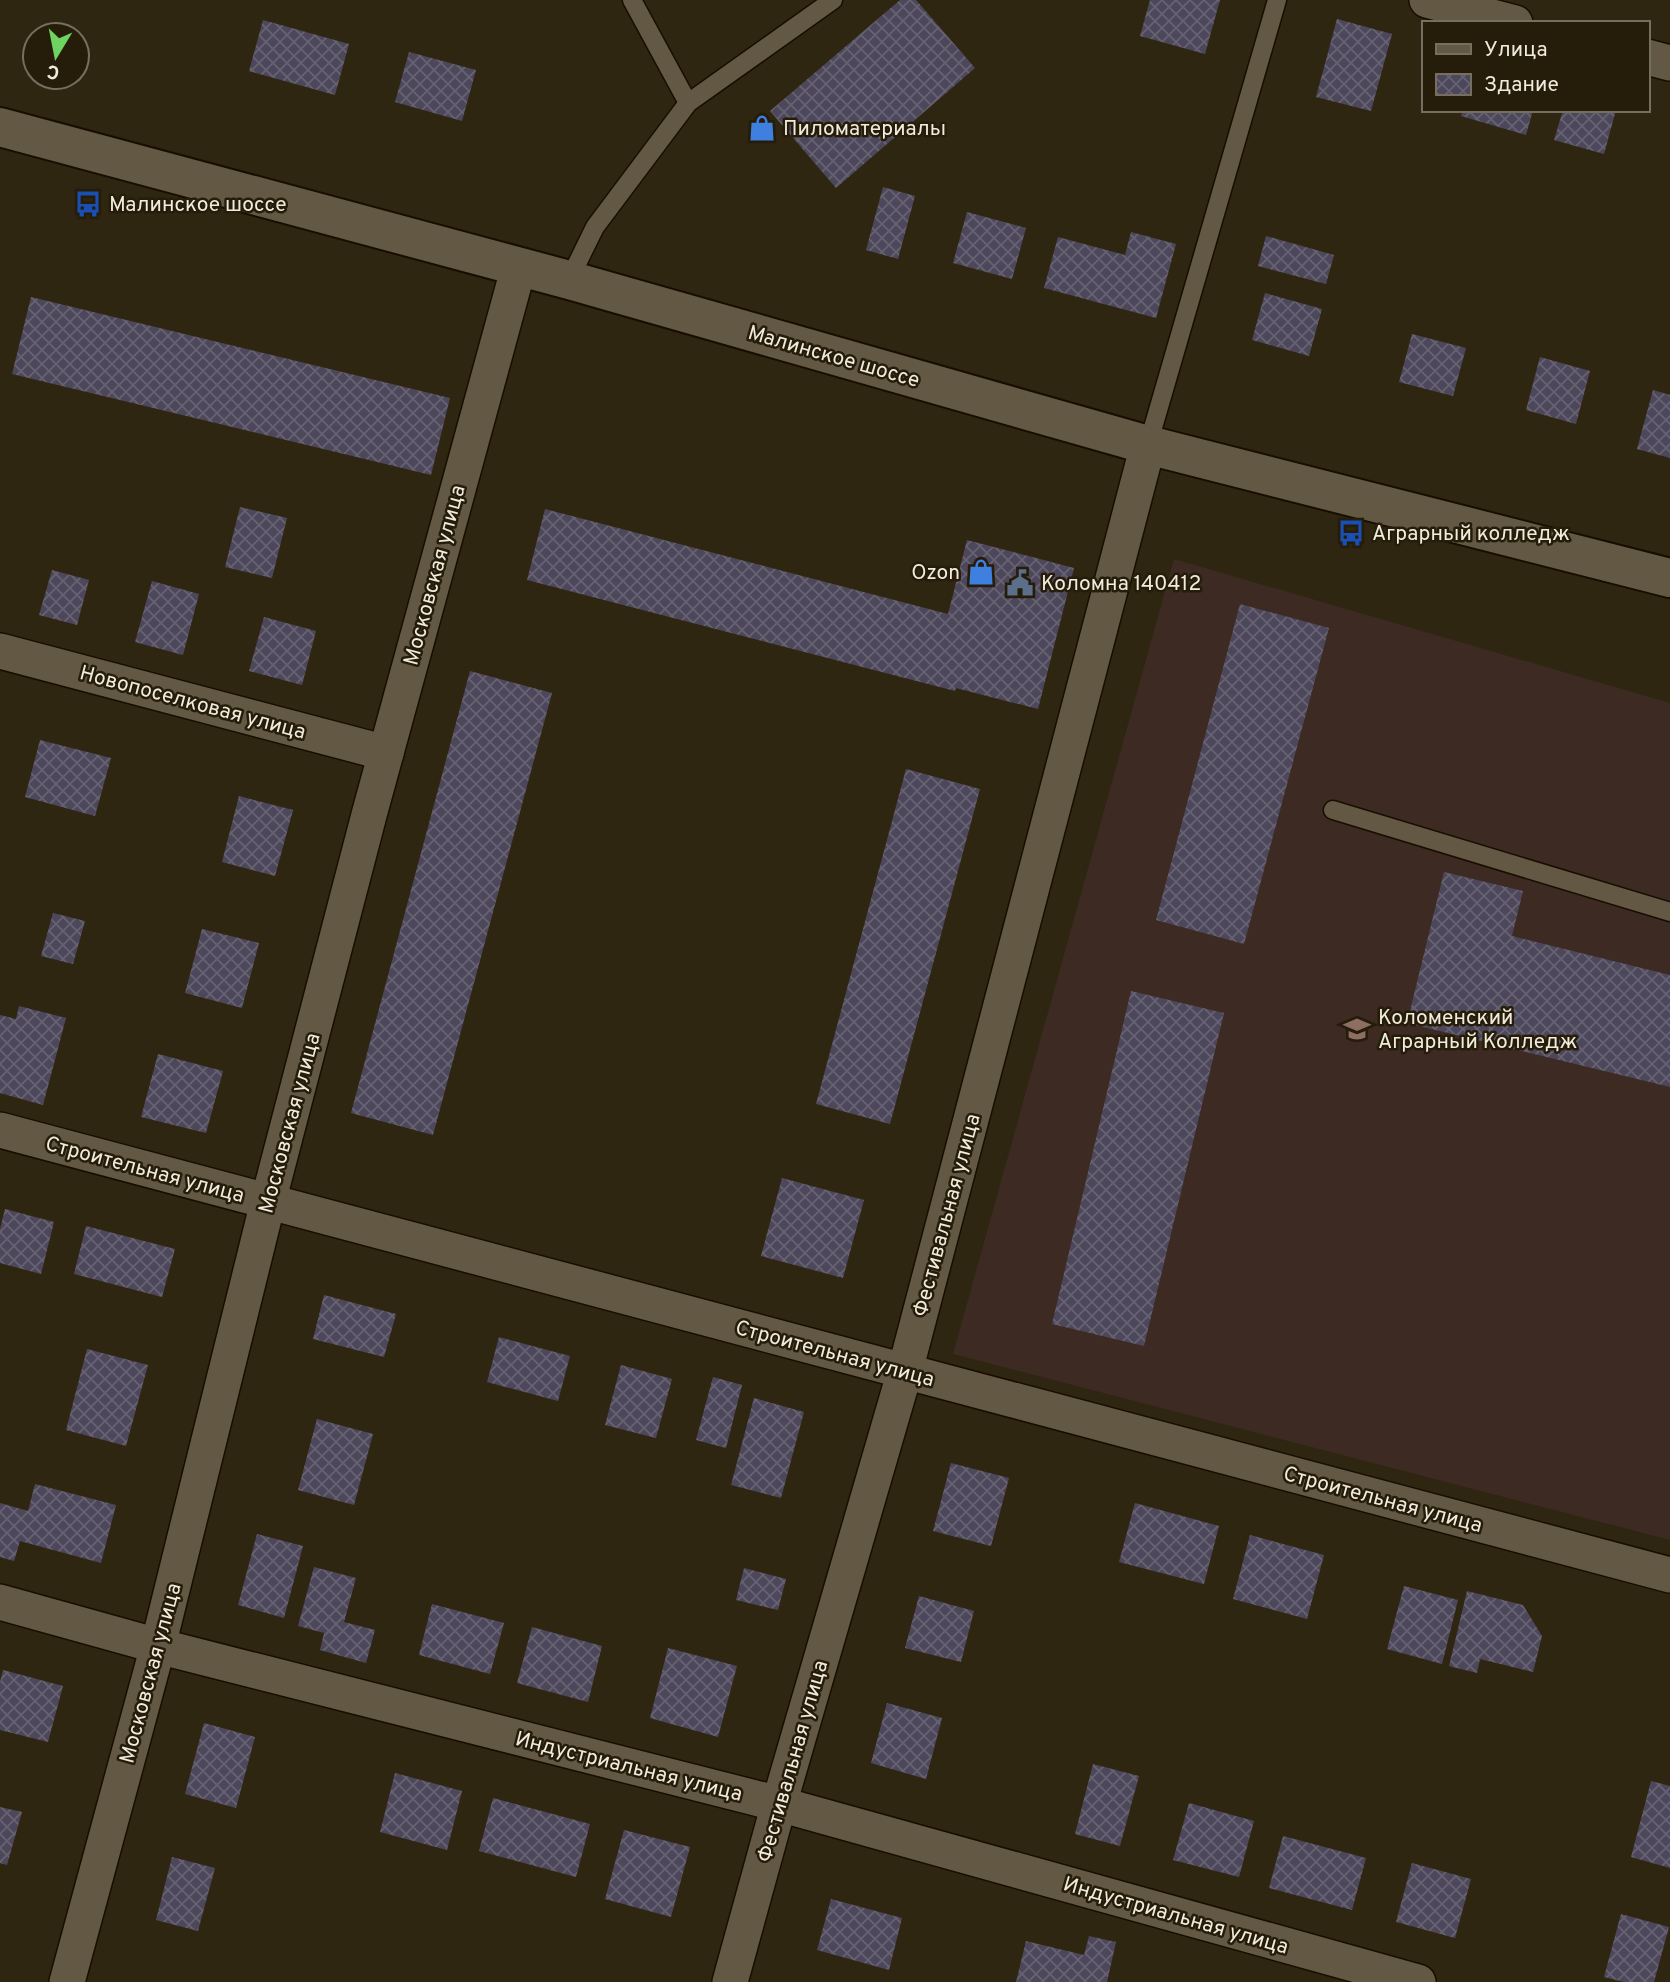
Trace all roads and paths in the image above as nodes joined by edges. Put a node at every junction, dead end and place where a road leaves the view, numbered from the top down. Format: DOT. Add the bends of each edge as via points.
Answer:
graph roads {
  1 [pos="632,0"];
  2 [pos="833,0"];
  3 [pos="1277,0"];
  4 [pos="1427,0"];
  5 [pos="1507,21"];
  6 [pos="1649,58"];
  7 [pos="1670,63"];
  8 [pos="688,103"];
  9 [pos="0,127"];
  10 [pos="519,267"];
  11 [pos="569,280"];
  12 [pos="1148,445"];
  13 [pos="1670,578"];
  14 [pos="0,650"];
  15 [pos="386,753"];
  16 [pos="1333,810"];
  17 [pos="1670,912"];
  18 [pos="0,1130"];
  19 [pos="268,1202"];
  20 [pos="905,1371"];
  21 [pos="1670,1575"];
  22 [pos="0,1602"];
  23 [pos="158,1646"];
  24 [pos="779,1804"];
  25 [pos="67,1982"];
  26 [pos="730,1982"];
  27 [pos="1418,1982"];
  1 -- 8 [label="lane"];
  2 -- 8 [label="lane"];
  3 -- 12 [label="lane"];
  4 -- 5 [label="street"];
  6 -- 7 [label="street"];
  8 -- 11 [label="lane" via="595,227"];
  9 -- 10 [label="main road, Малинское шоссе"];
  10 -- 11 [label="main road, Малинское шоссе"];
  10 -- 15 [label="street, Московская улица"];
  11 -- 12 [label="main road, Малинское шоссе"];
  12 -- 13 [label="main road, Малинское шоссе"];
  12 -- 20 [label="street, Фестивальная улица"];
  14 -- 15 [label="street, Новопоселковая улица"];
  15 -- 19 [label="street, Московская улица"];
  16 -- 17 [label="lane"];
  18 -- 19 [label="street, Строительная улица"];
  19 -- 20 [label="street, Строительная улица"];
  19 -- 23 [label="street, Московская улица"];
  20 -- 21 [label="street, Строительная улица"];
  20 -- 24 [label="street, Фестивальная улица"];
  22 -- 23 [label="street, Индустриальная улица"];
  23 -- 24 [label="street, Индустриальная улица"];
  23 -- 25 [label="street, Московская улица"];
  24 -- 26 [label="street, Фестивальная улица"];
  24 -- 27 [label="street, Индустриальная улица"];
}
